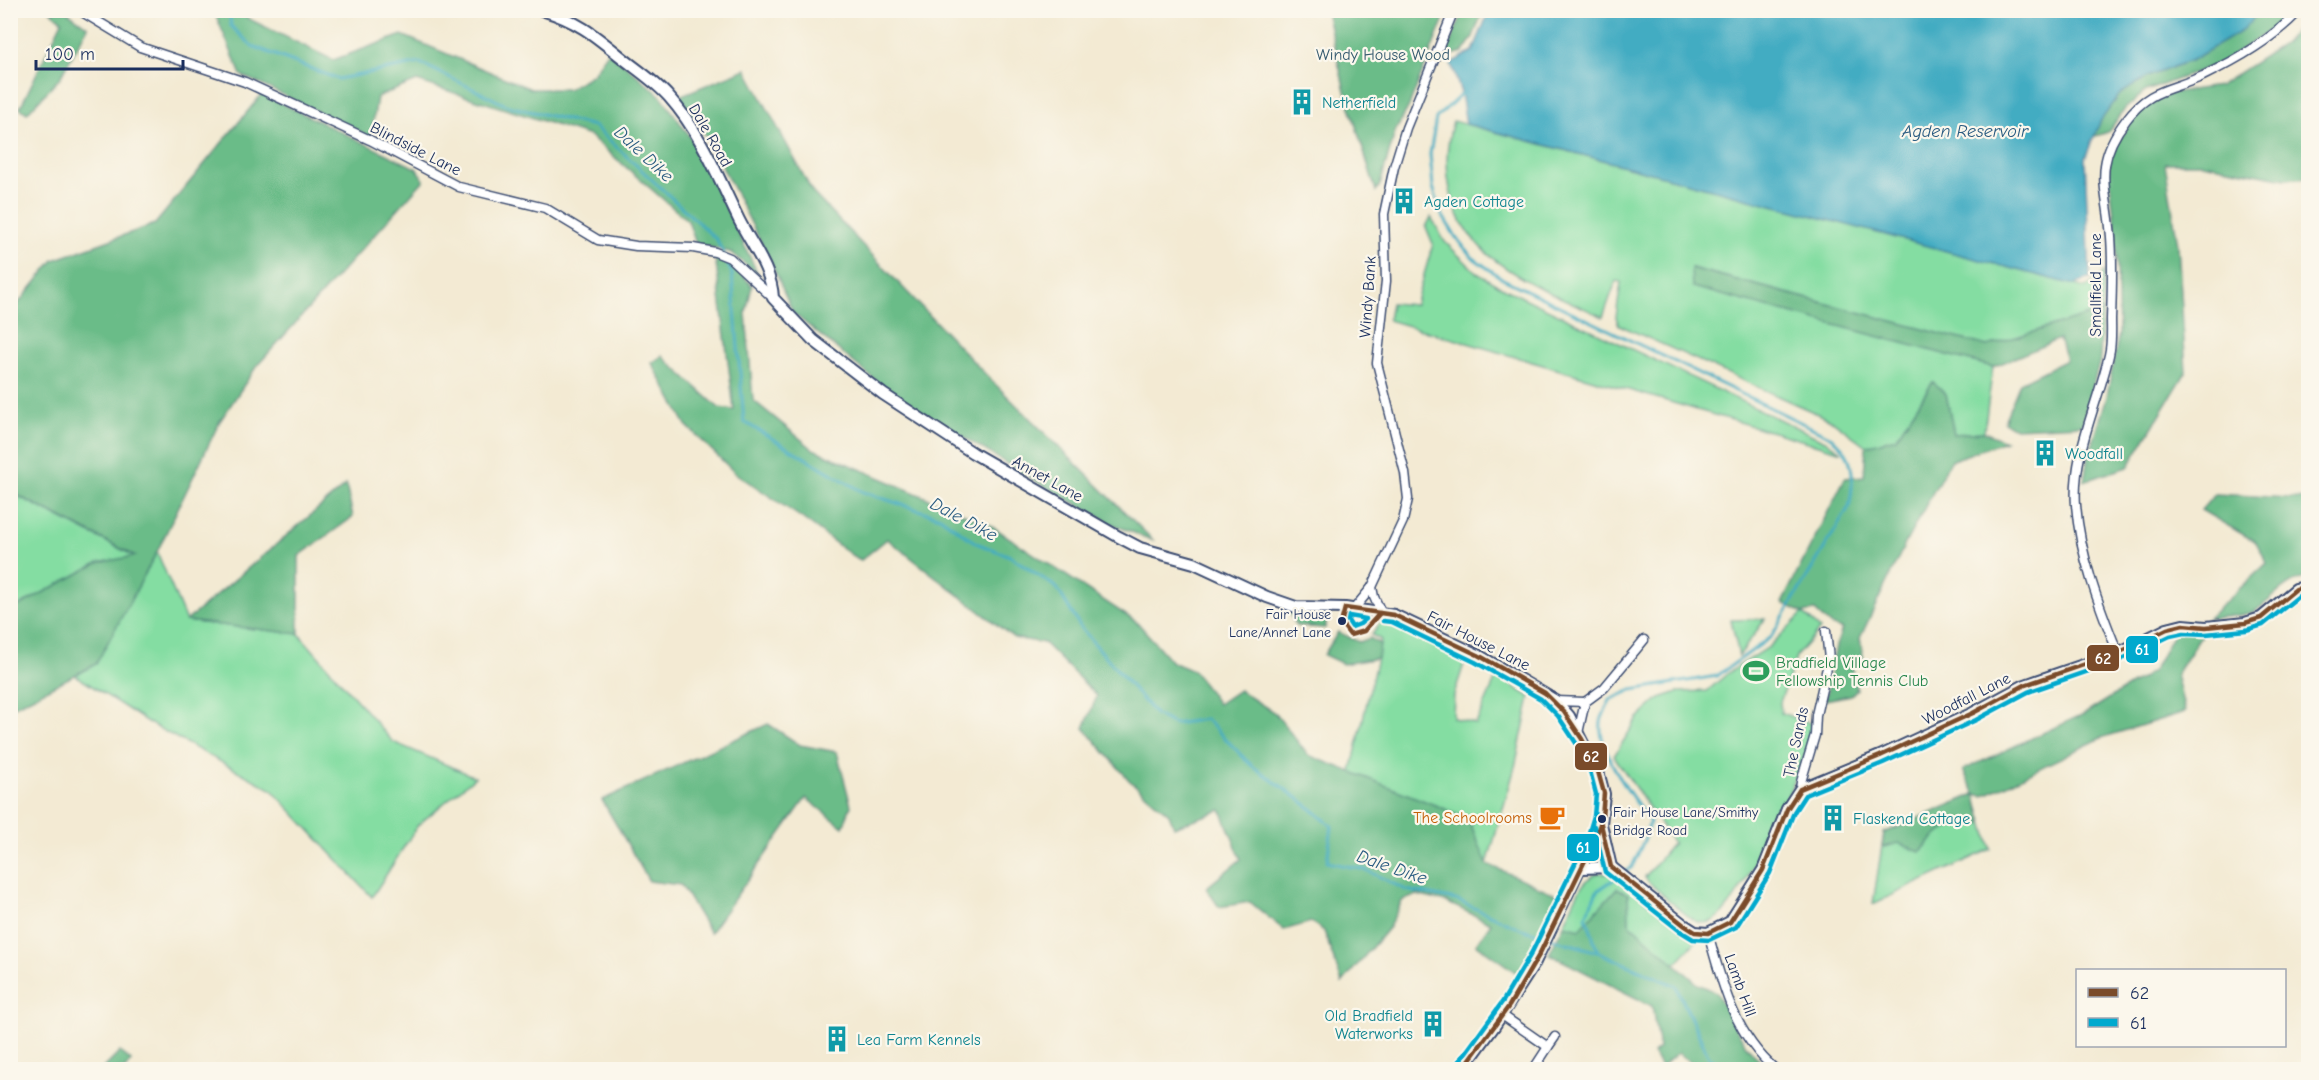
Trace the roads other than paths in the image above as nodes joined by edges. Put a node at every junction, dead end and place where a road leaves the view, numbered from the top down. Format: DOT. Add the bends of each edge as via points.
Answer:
graph roads {
  1 [pos="79,10"];
  2 [pos="542,10"];
  3 [pos="1454,10"];
  4 [pos="2300,10"];
  5 [pos="773,298"];
  6 [pos="1372,587"];
  7 [pos="2308,587"];
  8 [pos="1350,609"];
  9 [pos="1381,612"];
  10 [pos="1826,631"];
  11 [pos="1644,640"];
  12 [pos="2118,653"];
  13 [pos="1556,700"];
  14 [pos="1585,702"];
  15 [pos="1578,733"];
  16 [pos="1800,789"];
  17 [pos="1601,824"];
  18 [pos="1582,868"];
  19 [pos="1612,868"];
  20 [pos="1708,933"];
  21 [pos="1502,1015"];
  22 [pos="1555,1037"];
  23 [pos="1548,1047"];
  24 [pos="1535,1067"];
  25 [pos="1462,1070"];
  26 [pos="1776,1070"];
  1 -- 5 [label="street, Blindside Lane" via="140,47 245,82 459,187 545,208 598,240 693,248 730,258"];
  2 -- 5 [label="street, Dale Road" via="565,17 595,36 667,95 685,116 773,284"];
  3 -- 6 [label="street, Windy Bank" via="1406,128 1384,214 1386,281 1377,363 1408,499 1403,521"];
  4 -- 12 [label="street, Smallfield Lane" via="2244,54 2195,79 2149,96 2126,119 2106,156 2103,173 2111,236 2110,352 2077,475 2076,502 2080,544"];
  5 -- 8 [label="street, Annet Lane" via="820,346 883,394 973,453 1119,537 1140,548 1194,563 1276,600 1296,606"];
  6 -- 8 [label="street, Windy Bank"];
  6 -- 9 [label="street"];
  7 -- 12 [label="street, Woodfall Lane" via="2296,589 2261,618 2245,623 2175,627"];
  8 -- 9 [label="street, Fair House Lane"];
  9 -- 13 [label="street, Fair House Lane" via="1478,655"];
  10 -- 16 [label="street, The Sands" via="1829,658"];
  11 -- 14 [label="street" via="1604,688"];
  12 -- 16 [label="street, Woodfall Lane" via="2025,685 1973,714"];
  13 -- 14 [label="street"];
  13 -- 15 [label="street, Fair House Lane"];
  14 -- 15 [label="street"];
  15 -- 17 [label="street, Fair House Lane" via="1604,794"];
  16 -- 20 [label="street" via="1744,903 1730,922"];
  17 -- 18 [label="street, Fair House Lane"];
  17 -- 19 [label="street"];
  18 -- 19 [label="street"];
  18 -- 21 [label="street, Fair House Lane" via="1533,966"];
  19 -- 20 [label="street" via="1684,925 1695,932"];
  20 -- 26 [label="street, Lamb Hill" via="1736,1020 1752,1045"];
  21 -- 23 [label="street"];
  21 -- 25 [label="street, Fair House Lane"];
  22 -- 23 [label="street"];
  23 -- 24 [label="street"];
}
